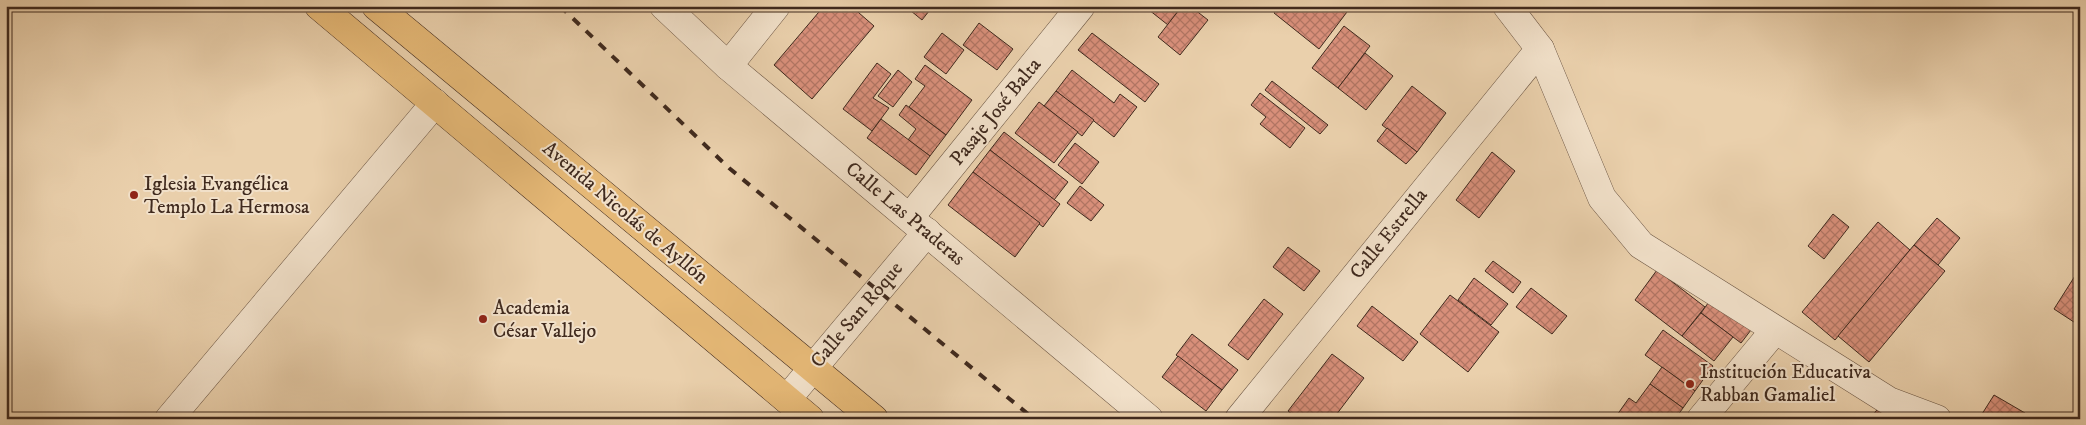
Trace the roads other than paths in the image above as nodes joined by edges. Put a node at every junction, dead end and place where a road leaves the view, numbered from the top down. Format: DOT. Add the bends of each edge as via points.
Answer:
graph roads {
  1 [pos="319,6"];
  2 [pos="376,6"];
  3 [pos="664,6"];
  4 [pos="776,6"];
  5 [pos="1082,6"];
  6 [pos="1507,6"];
  7 [pos="1540,48"];
  8 [pos="728,66"];
  9 [pos="436,103"];
  10 [pos="919,224"];
  11 [pos="1775,330"];
  12 [pos="812,368"];
  13 [pos="787,399"];
  14 [pos="169,419"];
  15 [pos="810,419"];
  16 [pos="874,419"];
  17 [pos="1149,419"];
  18 [pos="1239,419"];
  19 [pos="1701,419"];
  20 [pos="1937,419"];
  1 -- 9 [label="main road, Avenida Nicolás de Ayllón"];
  2 -- 12 [label="main road, Avenida Nicolás de Ayllón"];
  3 -- 8 [label="street, Calle Las Praderas"];
  4 -- 8 [label="street"];
  5 -- 10 [label="street, Pasaje José Balta"];
  6 -- 7 [label="street"];
  7 -- 11 [label="street" via="1602,198 1641,245"];
  7 -- 18 [label="street, Calle Estrella"];
  8 -- 10 [label="street, Calle Las Praderas"];
  9 -- 13 [label="main road, Avenida Nicolás de Ayllón"];
  9 -- 14 [label="street"];
  10 -- 12 [label="street, Calle San Roque"];
  10 -- 17 [label="street, Calle Las Praderas"];
  11 -- 19 [label="street"];
  11 -- 20 [label="street" via="1889,401"];
  12 -- 13 [label="street, Calle San Roque"];
  12 -- 16 [label="main road, Avenida Nicolás de Ayllón"];
  13 -- 15 [label="main road, Avenida Nicolás de Ayllón"];
}
